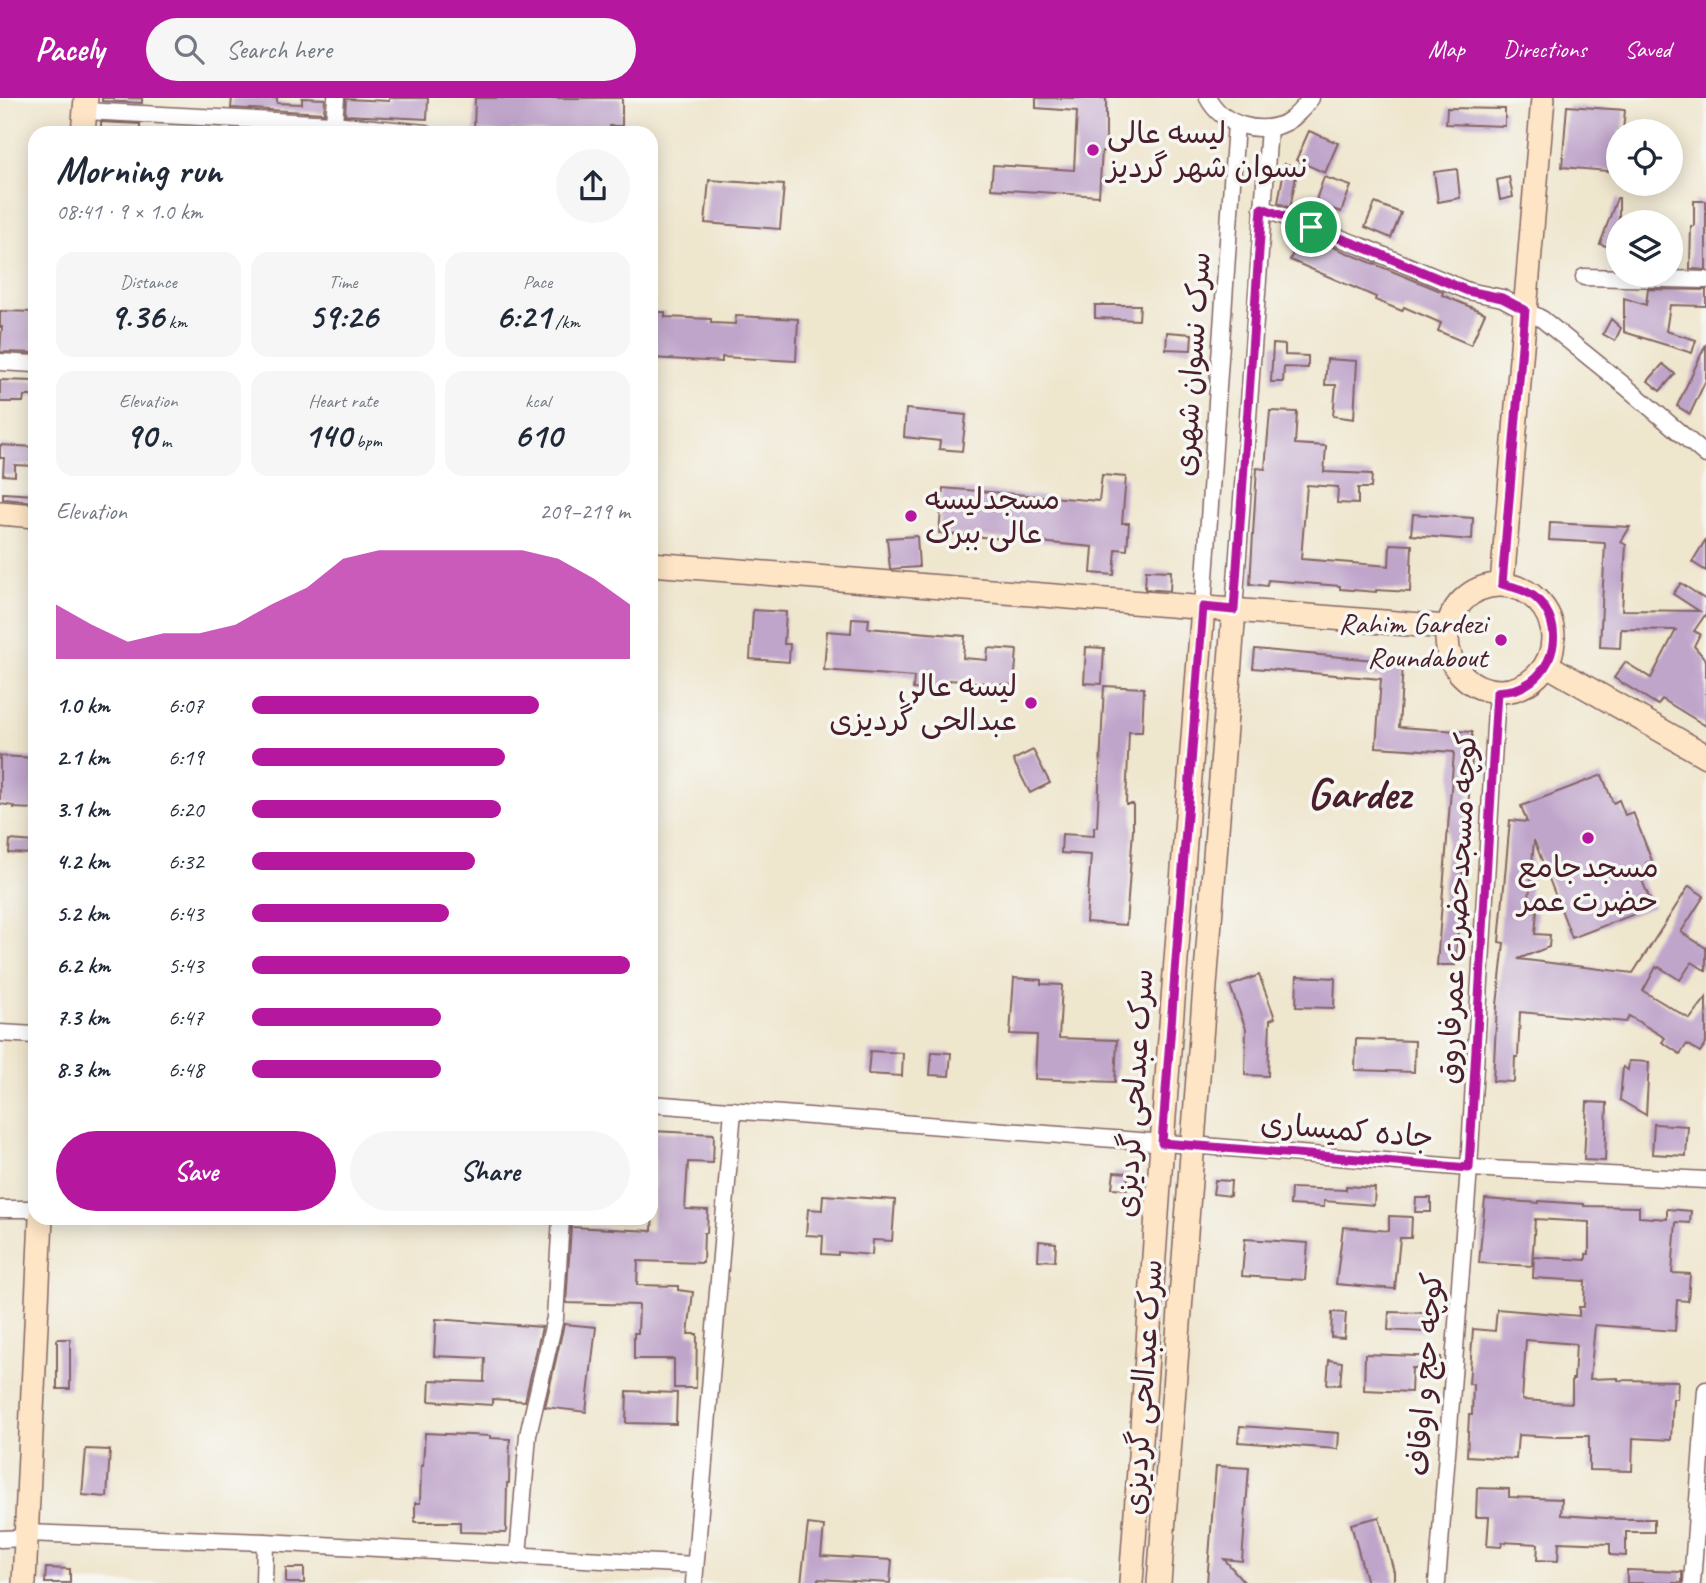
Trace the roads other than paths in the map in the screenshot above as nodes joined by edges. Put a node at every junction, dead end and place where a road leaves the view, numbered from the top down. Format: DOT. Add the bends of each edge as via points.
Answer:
graph roads {
  1 [pos="336,98"];
  2 [pos="1208,98"];
  3 [pos="1311,98"];
  4 [pos="1543,98"];
  5 [pos="84,114"];
  6 [pos="1236,124"];
  7 [pos="283,126"];
  8 [pos="333,126"];
  9 [pos="1269,128"];
  10 [pos="1262,208"];
  11 [pos="1584,277"];
  12 [pos="1706,280"];
  13 [pos="1525,310"];
  14 [pos="0,362"];
  15 [pos="28,363"];
  16 [pos="1706,455"];
  17 [pos="0,513"];
  18 [pos="28,515"];
  19 [pos="658,565"];
  20 [pos="1502,584"];
  21 [pos="1203,607"];
  22 [pos="1234,610"];
  23 [pos="1447,626"];
  24 [pos="1547,665"];
  25 [pos="1497,692"];
  26 [pos="1706,756"];
  27 [pos="0,1033"];
  28 [pos="28,1035"];
  29 [pos="658,1105"];
  30 [pos="733,1110"];
  31 [pos="1162,1143"];
  32 [pos="1192,1145"];
  33 [pos="1469,1168"];
  34 [pos="1706,1180"];
  35 [pos="0,1209"];
  36 [pos="28,1209"];
  37 [pos="41,1225"];
  38 [pos="561,1225"];
  39 [pos="1706,1391"];
  40 [pos="26,1536"];
  41 [pos="0,1539"];
  42 [pos="265,1542"];
  43 [pos="518,1556"];
  44 [pos="695,1565"];
  45 [pos="24,1583"];
  46 [pos="264,1583"];
  47 [pos="694,1583"];
  48 [pos="1131,1583"];
  49 [pos="1160,1583"];
  50 [pos="1437,1583"];
  51 [pos="1692,1583"];
  1 -- 8 [label="street"];
  2 -- 6 [label="street"];
  3 -- 9 [label="street" via="1286,122"];
  4 -- 13 [label="main road"];
  5 -- 7 [label="street"];
  6 -- 9 [label="street"];
  6 -- 21 [label="street, سرک نسوان شهری"];
  9 -- 10 [label="street, سرک نسوان شهری"];
  10 -- 13 [label="street"];
  10 -- 22 [label="street, سرک نسوان شهری"];
  11 -- 12 [label="street"];
  13 -- 16 [label="street" via="1542,319"];
  13 -- 20 [label="main road"];
  14 -- 15 [label="street"];
  17 -- 18 [label="main road"];
  19 -- 21 [label="main road"];
  20 -- 23 [label="main road" via="1467,596 1454,609"];
  20 -- 24 [label="main road" via="1520,588 1548,612 1554,630"];
  21 -- 22 [label="main road"];
  21 -- 31 [label="main road, سرک عبدلحی گردیزی"];
  22 -- 23 [label="main road"];
  22 -- 32 [label="main road, سرک عبدالحی گردیزی"];
  23 -- 25 [label="main road" via="1452,663 1463,678"];
  24 -- 25 [label="main road" via="1517,690"];
  24 -- 26 [label="main road"];
  25 -- 33 [label="street, کوچه مسجدحضرت عمرفاروق"];
  27 -- 28 [label="street"];
  29 -- 30 [label="street, جاده کمیساری"];
  30 -- 31 [label="street, جاده کمیساری"];
  30 -- 44 [label="street"];
  31 -- 32 [label="street, جاده کمیساری"];
  31 -- 48 [label="main road, سرک عبدلحی گردیزی"];
  32 -- 33 [label="street, جاده کمیساری"];
  32 -- 49 [label="main road, سرک عبدالحی گردیزی"];
  33 -- 34 [label="street, جاده کمیساری"];
  33 -- 50 [label="street, کوچه حج و اوقاف"];
  35 -- 36 [label="street"];
  37 -- 40 [label="main road"];
  38 -- 43 [label="street" via="555,1318 528,1435"];
  39 -- 51 [label="street"];
  40 -- 41 [label="street"];
  40 -- 42 [label="street"];
  40 -- 45 [label="main road"];
  42 -- 43 [label="street"];
  42 -- 46 [label="street"];
  43 -- 44 [label="street"];
  44 -- 47 [label="street"];
}
